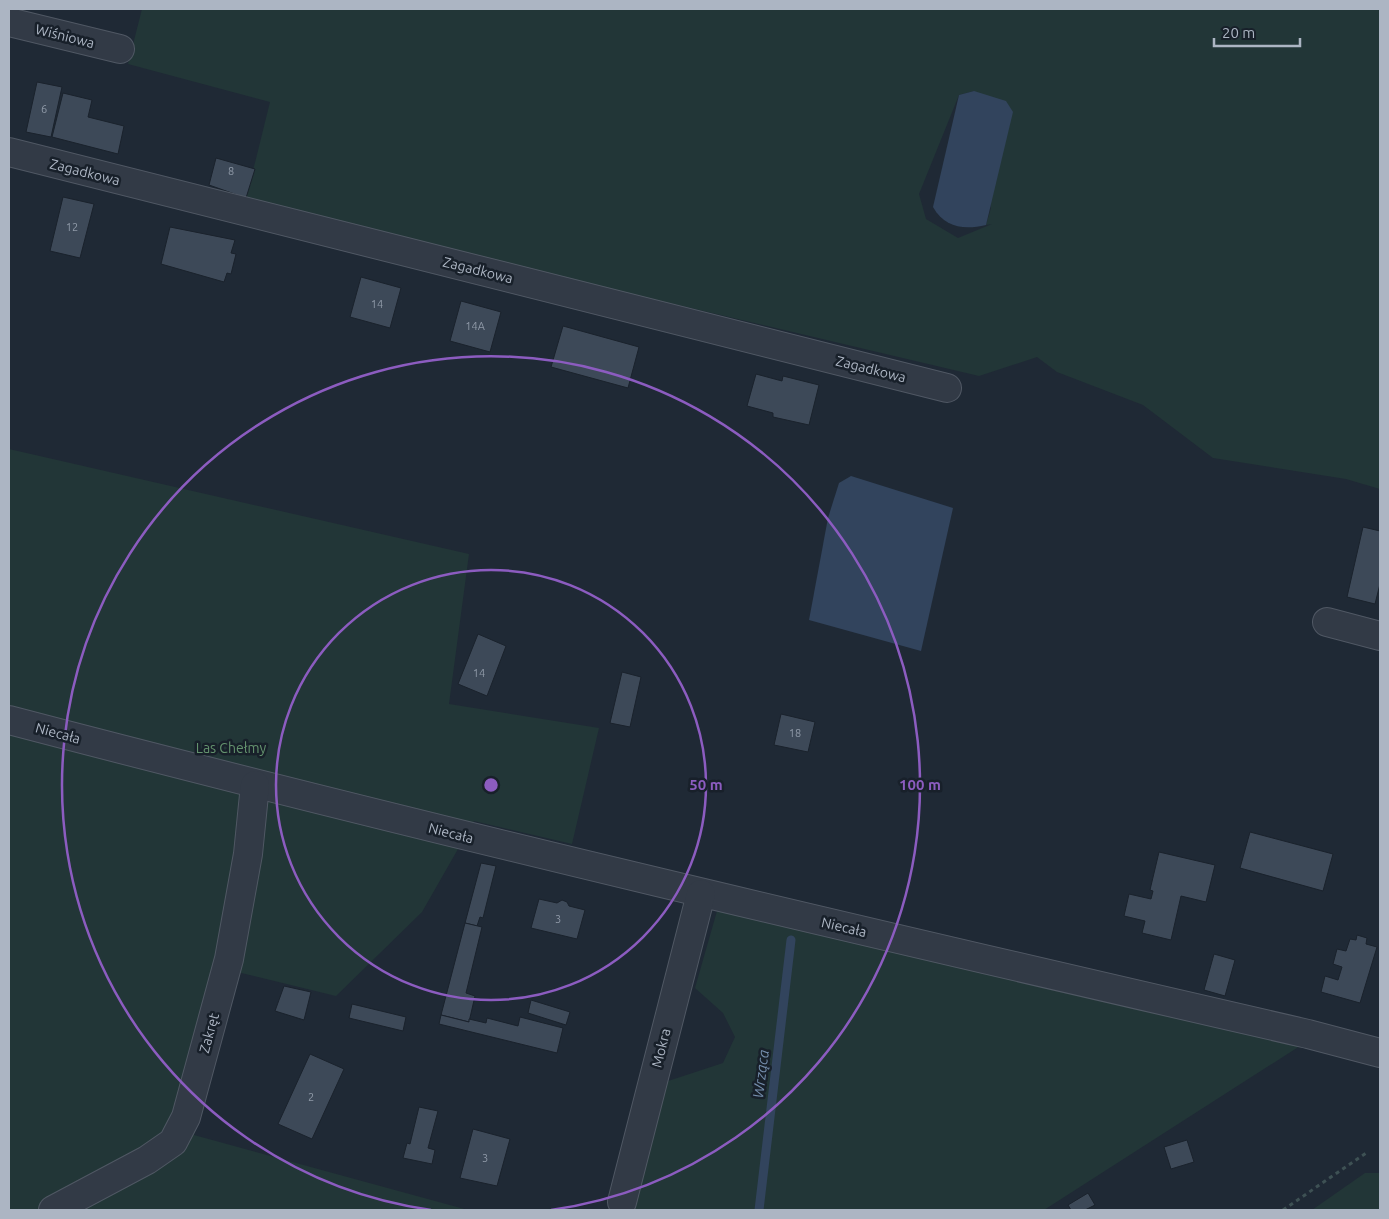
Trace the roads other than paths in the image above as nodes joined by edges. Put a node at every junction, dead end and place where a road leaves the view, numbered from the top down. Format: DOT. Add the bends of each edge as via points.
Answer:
graph roads {
  1 [pos="9,22"];
  2 [pos="120,49"];
  3 [pos="9,152"];
  4 [pos="947,388"];
  5 [pos="1328,622"];
  6 [pos="1380,636"];
  7 [pos="9,720"];
  8 [pos="255,785"];
  9 [pos="701,894"];
  10 [pos="1380,1053"];
  11 [pos="622,1202"];
  12 [pos="53,1210"];
  1 -- 2 [label="street, Wiśniowa"];
  3 -- 4 [label="street, Zagadkowa"];
  5 -- 6 [label="street"];
  7 -- 8 [label="street, Niecała"];
  8 -- 9 [label="street, Niecała"];
  8 -- 12 [label="street, Zakręt" via="248,854 229,959 186,1116 173,1142"];
  9 -- 10 [label="street, Niecała"];
  9 -- 11 [label="street, Mokra"];
}
